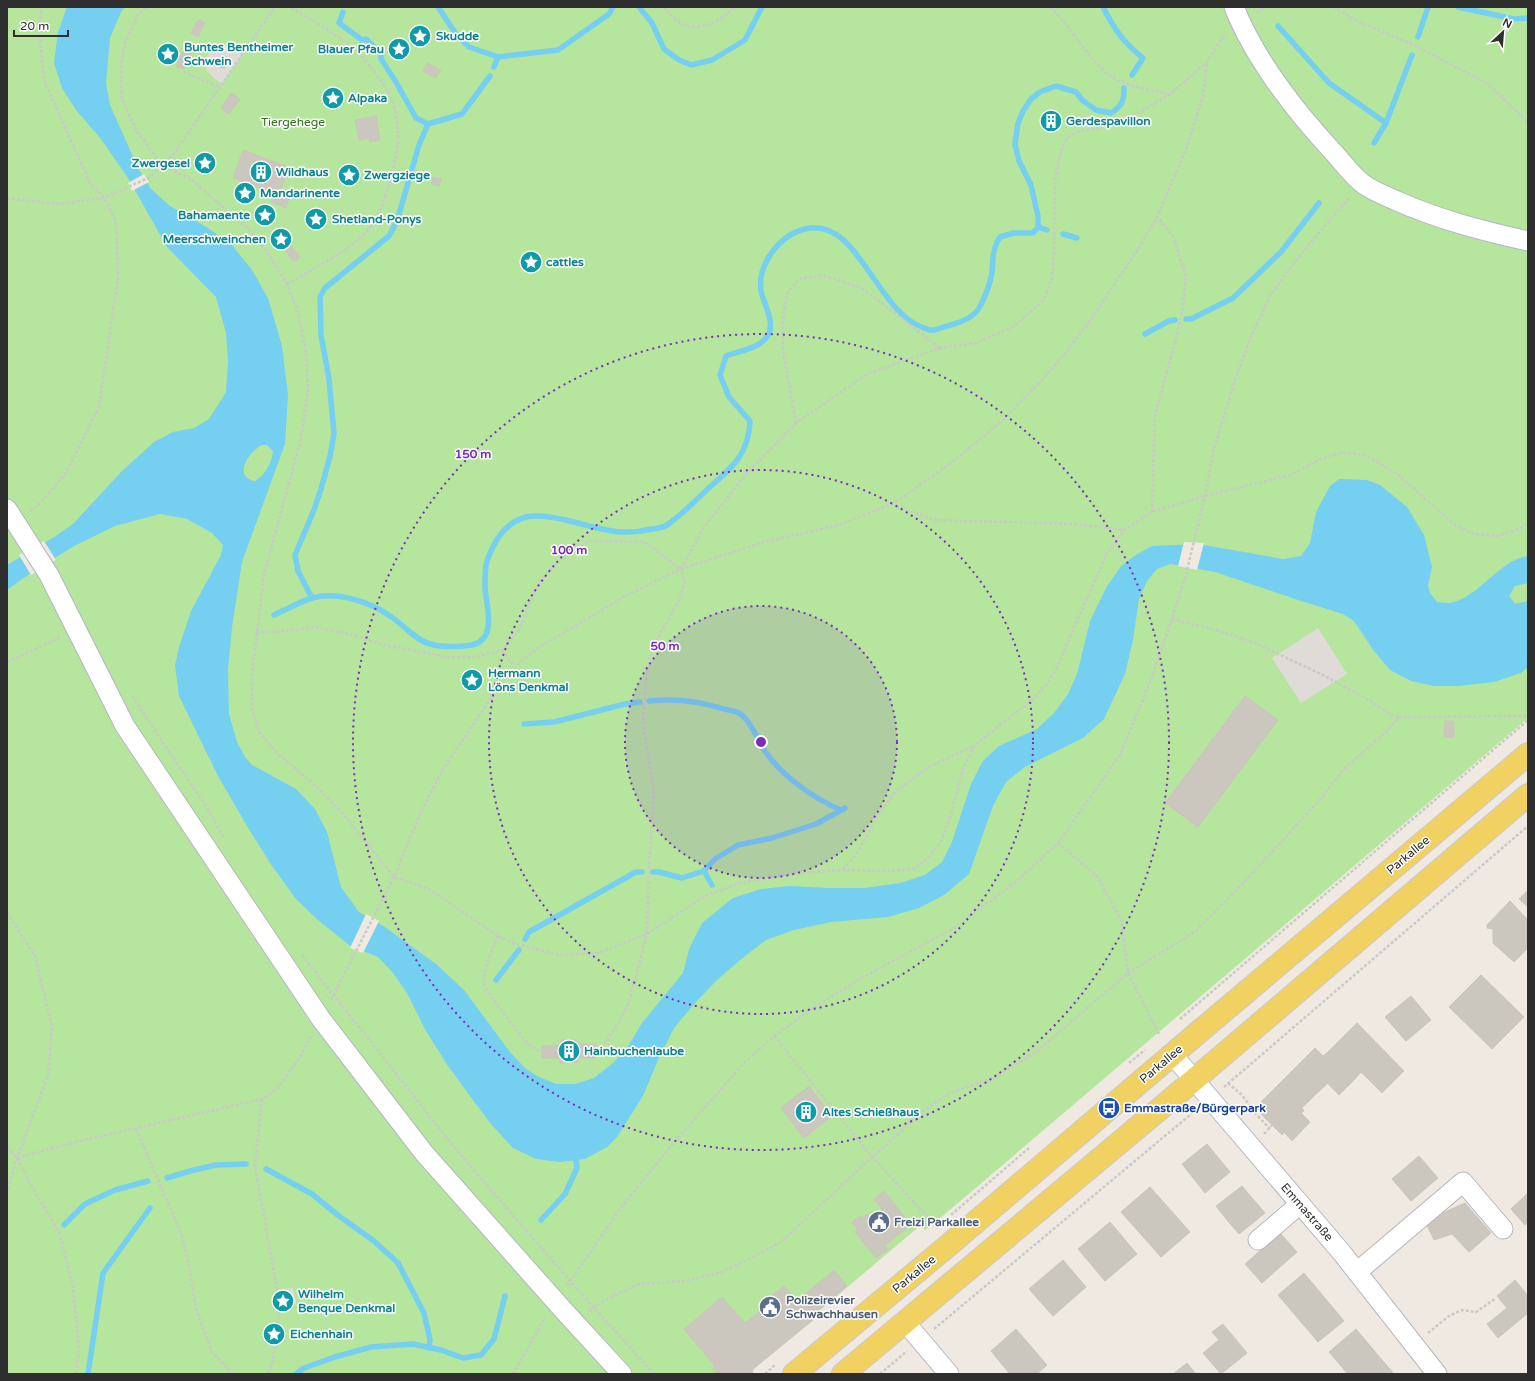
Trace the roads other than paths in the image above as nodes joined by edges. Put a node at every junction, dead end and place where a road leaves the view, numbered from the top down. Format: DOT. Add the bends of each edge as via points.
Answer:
graph roads {
  1 [pos="1238,15"];
  2 [pos="1528,241"];
  3 [pos="11,516"];
  4 [pos="1528,754"];
  5 [pos="1528,795"];
  6 [pos="1172,1054"];
  7 [pos="1194,1080"];
  8 [pos="1300,1204"];
  9 [pos="1504,1229"];
  10 [pos="1258,1240"];
  11 [pos="1357,1272"];
  12 [pos="905,1322"];
  13 [pos="622,1374"];
  14 [pos="794,1374"];
  15 [pos="843,1374"];
  16 [pos="949,1374"];
  17 [pos="1437,1374"];
  1 -- 2 [label="street" via="1277,84 1309,127 1362,183 1421,212 1476,229"];
  3 -- 13 [label="street" via="49,575 126,726 321,1019 424,1153"];
  4 -- 6 [label="main road, Parkallee"];
  5 -- 7 [label="main road"];
  6 -- 7 [label="street, Emmastraße"];
  6 -- 14 [label="main road, Parkallee"];
  7 -- 8 [label="street, Emmastraße"];
  7 -- 12 [label="main road"];
  8 -- 10 [label="street"];
  8 -- 11 [label="street, Emmastraße"];
  9 -- 11 [label="street" via="1463,1182"];
  11 -- 17 [label="street, Emmastraße"];
  12 -- 15 [label="main road"];
  12 -- 16 [label="street"];
}
